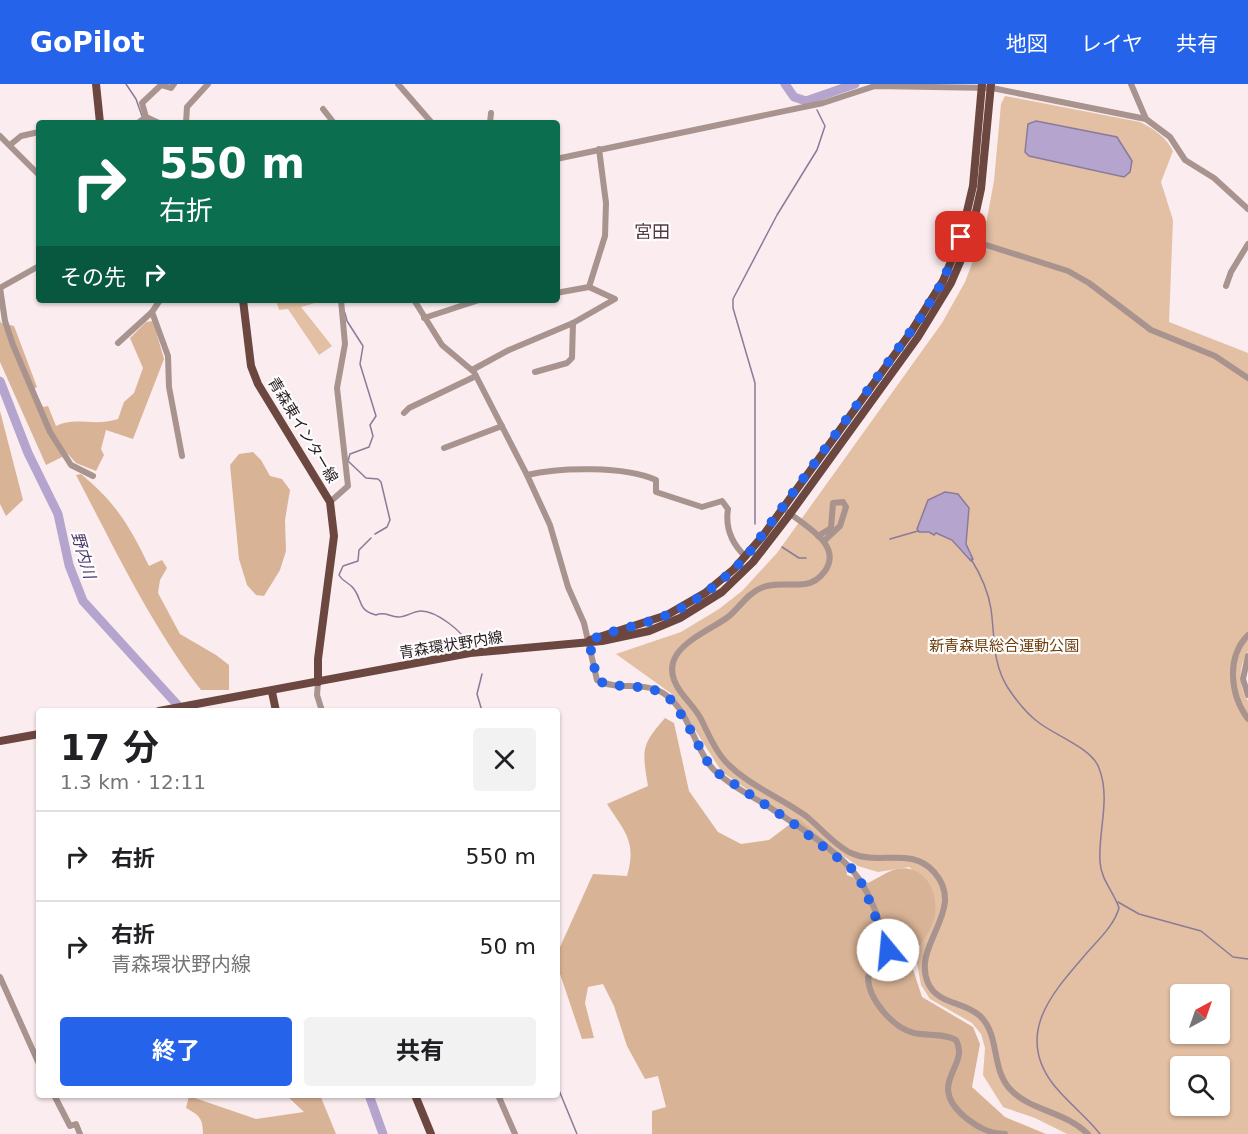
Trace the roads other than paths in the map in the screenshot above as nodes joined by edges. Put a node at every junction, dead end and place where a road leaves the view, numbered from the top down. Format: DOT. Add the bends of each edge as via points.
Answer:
graph roads {
  1 [pos="96,84"];
  2 [pos="174,84"];
  3 [pos="208,84"];
  4 [pos="398,84"];
  5 [pos="1131,84"];
  6 [pos="982,86"];
  7 [pos="991,86"];
  8 [pos="322,109"];
  9 [pos="492,113"];
  10 [pos="146,117"];
  11 [pos="1146,119"];
  12 [pos="100,120"];
  13 [pos="142,120"];
  14 [pos="152,120"];
  15 [pos="186,120"];
  16 [pos="331,120"];
  17 [pos="429,120"];
  18 [pos="491,120"];
  19 [pos="36,133"];
  20 [pos="0,136"];
  21 [pos="10,145"];
  22 [pos="598,149"];
  23 [pos="560,158"];
  24 [pos="36,172"];
  25 [pos="1248,209"];
  26 [pos="966,238"];
  27 [pos="1248,244"];
  28 [pos="36,268"];
  29 [pos="1226,286"];
  30 [pos="589,287"];
  31 [pos="0,288"];
  32 [pos="560,291"];
  33 [pos="158,303"];
  34 [pos="244,303"];
  35 [pos="341,303"];
  36 [pos="416,303"];
  37 [pos="470,303"];
  38 [pos="152,312"];
  39 [pos="424,318"];
  40 [pos="573,322"];
  41 [pos="118,343"];
  42 [pos="535,372"];
  43 [pos="474,373"];
  44 [pos="1248,378"];
  45 [pos="871,395"];
  46 [pos="404,413"];
  47 [pos="502,426"];
  48 [pos="444,448"];
  49 [pos="182,456"];
  50 [pos="527,475"];
  51 [pos="93,476"];
  52 [pos="330,502"];
  53 [pos="783,508"];
  54 [pos="831,511"];
  55 [pos="790,514"];
  56 [pos="845,514"];
  57 [pos="818,536"];
  58 [pos="824,542"];
  59 [pos="746,557"];
  60 [pos="1248,635"];
  61 [pos="589,641"];
  62 [pos="1248,656"];
  63 [pos="318,682"];
  64 [pos="272,692"];
  65 [pos="1248,695"];
  66 [pos="174,708"];
  67 [pos="275,708"];
  68 [pos="321,708"];
  69 [pos="1248,719"];
  70 [pos="36,735"];
  71 [pos="0,741"];
  72 [pos="0,976"];
  73 [pos="36,1057"];
  74 [pos="56,1098"];
  75 [pos="416,1098"];
  76 [pos="499,1098"];
  77 [pos="80,1134"];
  78 [pos="431,1134"];
  79 [pos="515,1134"];
  80 [pos="1005,1134"];
  81 [pos="1088,1134"];
  1 -- 12 [label="main road"];
  2 -- 10 [label="street" via="171,88 161,85 142,103"];
  3 -- 15 [label="street" via="187,107"];
  4 -- 17 [label="street"];
  5 -- 11 [label="street"];
  6 -- 7 [label="street"];
  6 -- 22 [label="street" via="886,85"];
  6 -- 26 [label="main road, 青森環状野内線"];
  7 -- 11 [label="street"];
  7 -- 26 [label="main road, 青森環状野内線" via="981,189"];
  8 -- 16 [label="street"];
  9 -- 18 [label="street"];
  10 -- 13 [label="street"];
  10 -- 14 [label="street"];
  11 -- 25 [label="street" via="1170,137 1185,160 1214,178"];
  19 -- 21 [label="street" via="21,136"];
  20 -- 21 [label="street"];
  21 -- 24 [label="street"];
  22 -- 23 [label="street"];
  22 -- 30 [label="street" via="606,203 605,236"];
  26 -- 44 [label="street" via="1068,271 1158,335 1215,356"];
  26 -- 45 [label="main road, 青森環状野内線" via="951,283 935,312"];
  27 -- 29 [label="street"];
  28 -- 31 [label="street"];
  30 -- 32 [label="street"];
  30 -- 40 [label="street" via="615,298"];
  31 -- 51 [label="street" via="13,345 50,432 71,465"];
  33 -- 38 [label="street"];
  34 -- 52 [label="main road, 青森東インター線" via="254,375"];
  35 -- 52 [label="street" via="345,344 337,388 348,486"];
  36 -- 39 [label="street"];
  37 -- 39 [label="street"];
  38 -- 41 [label="street"];
  38 -- 49 [label="street" via="168,356 169,387"];
  39 -- 43 [label="street" via="442,345"];
  40 -- 42 [label="street" via="572,358"];
  40 -- 43 [label="street" via="509,350"];
  43 -- 46 [label="street"];
  43 -- 47 [label="street"];
  45 -- 53 [label="main road, 青森環状野内線"];
  45 -- 55 [label="main road, 青森環状野内線"];
  47 -- 48 [label="street"];
  47 -- 50 [label="street"];
  50 -- 59 [label="street" via="614,470 656,480 656,492 696,506 722,501 728,509 728,530"];
  50 -- 61 [label="street" via="550,525"];
  52 -- 63 [label="main road, 青森東インター線" via="334,536"];
  53 -- 55 [label="street"];
  53 -- 59 [label="main road, 青森環状野内線"];
  54 -- 56 [label="street" via="840,517"];
  54 -- 56 [label="street" via="833,502 838,501 846,507"];
  54 -- 57 [label="street" via="831,528"];
  55 -- 57 [label="street"];
  55 -- 61 [label="main road, 青森環状野内線" via="737,579 698,609 650,631"];
  56 -- 58 [label="street" via="840,526"];
  57 -- 58 [label="street"];
  58 -- 81 [label="street" via="829,564 817,580 760,588 726,618 688,640 678,652 674,666 678,689 730,765 802,814 848,852 869,859 908,857 934,872 944,890 945,906 944,917 926,955 925,974 930,986 946,1001 975,1012 988,1026 999,1070 1015,1093 1031,1104 1068,1118"];
  59 -- 61 [label="main road, 青森環状野内線" via="719,583 688,604"];
  60 -- 69 [label="street" via="1238,647 1233,669 1238,701"];
  61 -- 63 [label="main road, 青森環状野内線" via="470,653"];
  61 -- 80 [label="street" via="597,680 608,685 651,688 665,694 719,774 851,868 864,887 888,946 868,977 873,996 904,1029 956,1040 959,1052 947,1086 950,1102 981,1129"];
  62 -- 65 [label="street" via="1243,679"];
  63 -- 64 [label="main road, 青森環状野内線"];
  63 -- 68 [label="street"];
  64 -- 66 [label="main road"];
  64 -- 67 [label="main road"];
  70 -- 71 [label="main road"];
  72 -- 73 [label="street"];
  74 -- 77 [label="street" via="70,1126 76,1124"];
  75 -- 78 [label="main road"];
  76 -- 79 [label="street"];
}
